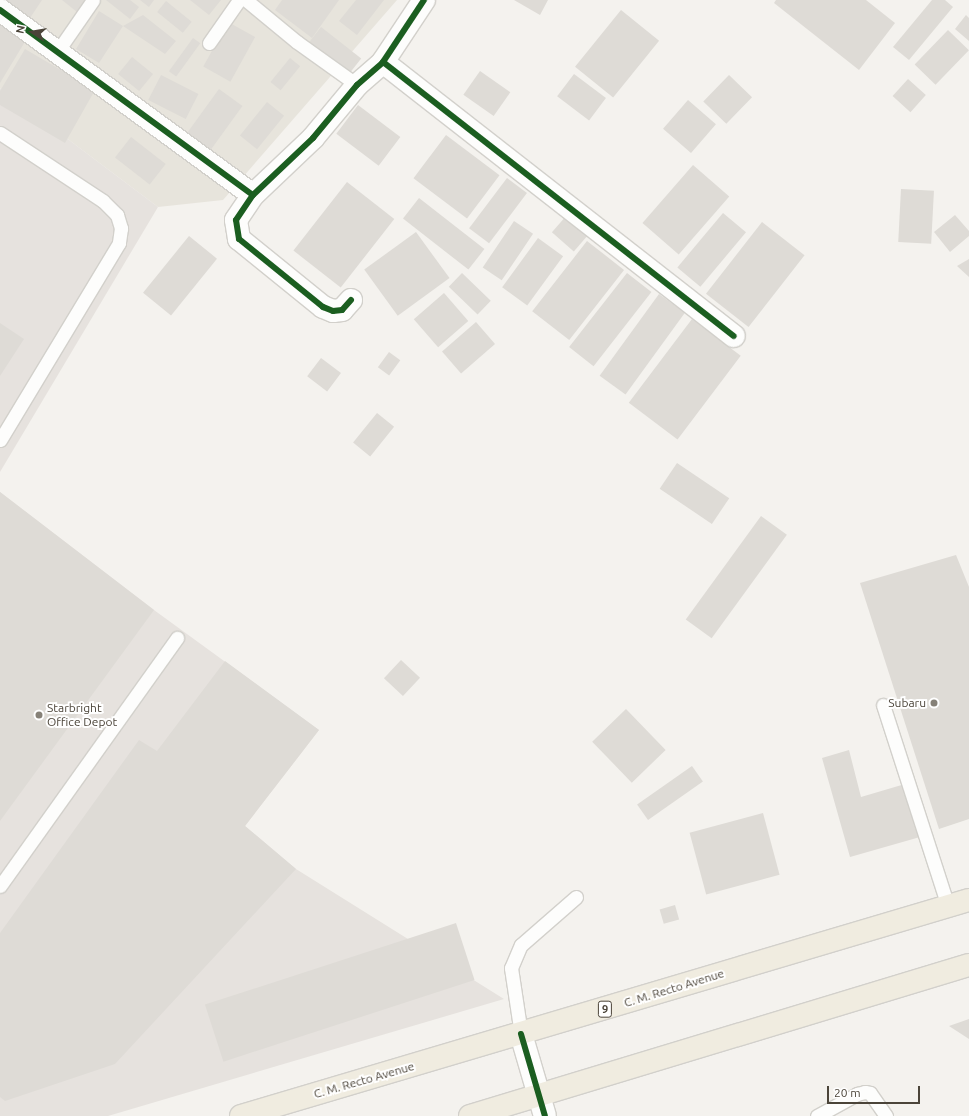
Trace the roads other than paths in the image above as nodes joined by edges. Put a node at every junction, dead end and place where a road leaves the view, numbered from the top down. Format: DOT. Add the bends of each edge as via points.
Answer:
graph roads {
  1 [pos="93,0"];
  2 [pos="239,0"];
  3 [pos="246,0"];
  4 [pos="424,0"];
  5 [pos="0,10"];
  6 [pos="209,43"];
  7 [pos="57,52"];
  8 [pos="383,62"];
  9 [pos="357,85"];
  10 [pos="0,133"];
  11 [pos="254,195"];
  12 [pos="351,300"];
  13 [pos="734,336"];
  14 [pos="0,440"];
  15 [pos="177,638"];
  16 [pos="883,705"];
  17 [pos="0,886"];
  18 [pos="576,897"];
  19 [pos="969,900"];
  20 [pos="948,906"];
  21 [pos="969,964"];
  22 [pos="521,1034"];
  23 [pos="542,1106"];
  24 [pos="241,1116"];
  25 [pos="470,1116"];
  26 [pos="817,1116"];
  27 [pos="886,1116"];
  1 -- 7 [label="lane"];
  2 -- 6 [label="lane"];
  3 -- 9 [label="lane" via="297,42"];
  4 -- 8 [label="street"];
  5 -- 7 [label="street"];
  7 -- 11 [label="street"];
  8 -- 9 [label="street"];
  8 -- 13 [label="street"];
  9 -- 11 [label="street" via="314,138"];
  10 -- 14 [label="lane" via="103,201 117,215 121,228 119,243"];
  11 -- 12 [label="street" via="236,220 239,238 322,307 333,311 342,310"];
  15 -- 17 [label="lane"];
  16 -- 20 [label="lane"];
  18 -- 22 [label="lane" via="521,946 511,968"];
  19 -- 20 [label="highway, C. M. Recto Avenue / 9"];
  20 -- 22 [label="highway, C. M. Recto Avenue / 9"];
  21 -- 23 [label="highway"];
  22 -- 23 [label="street"];
  22 -- 24 [label="highway, C. M. Recto Avenue / 9"];
  23 -- 25 [label="highway"];
  26 -- 27 [label="lane" via="864,1092 870,1093"];
}
